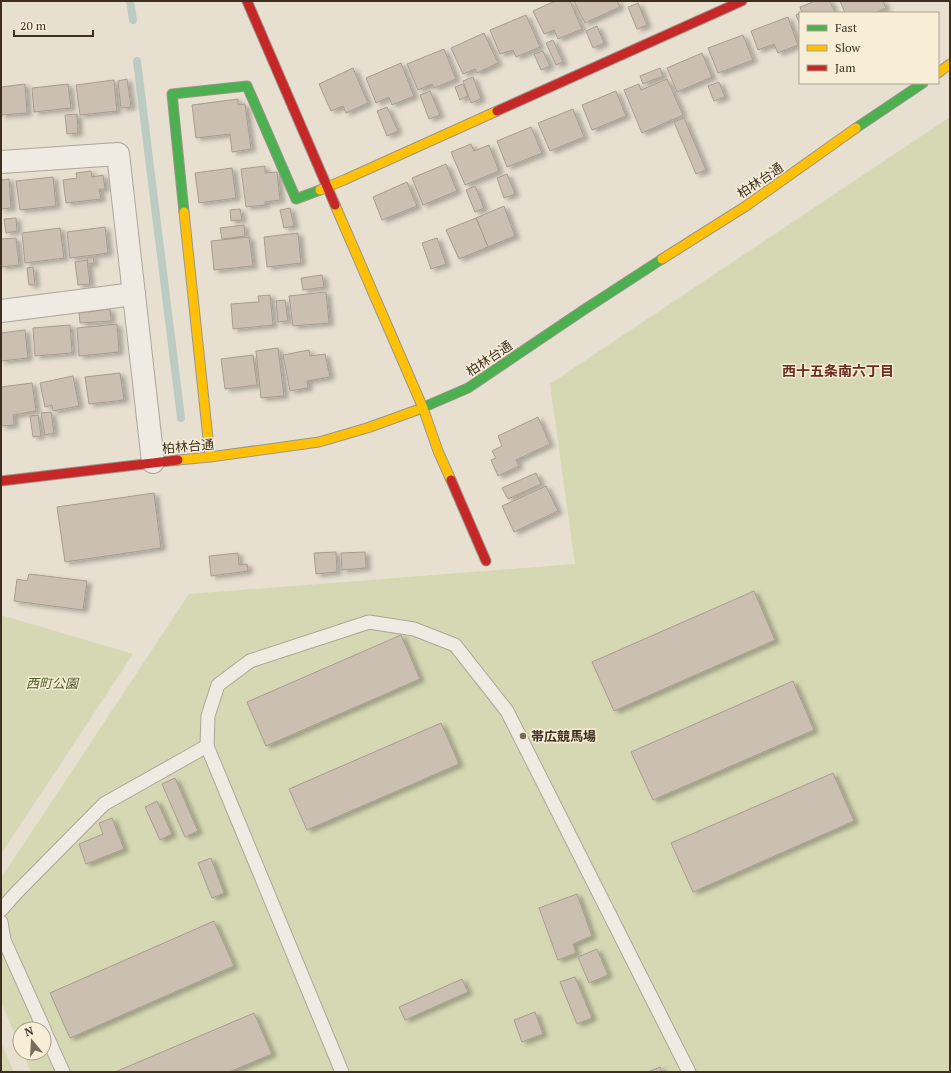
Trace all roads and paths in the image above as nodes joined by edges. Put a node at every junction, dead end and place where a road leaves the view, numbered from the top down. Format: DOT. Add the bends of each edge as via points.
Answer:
graph roads {
  1 [pos="248,1"];
  2 [pos="742,1"];
  3 [pos="950,64"];
  4 [pos="939,72"];
  5 [pos="922,84"];
  6 [pos="1,162"];
  7 [pos="328,187"];
  8 [pos="134,294"];
  9 [pos="1,311"];
  10 [pos="423,408"];
  11 [pos="210,457"];
  12 [pos="153,462"];
  13 [pos="1,480"];
  14 [pos="486,561"];
  15 [pos="207,746"];
  16 [pos="1,910"];
  17 [pos="1,922"];
  18 [pos="40,1021"];
  19 [pos="52,1047"];
  20 [pos="63,1072"];
  21 [pos="342,1072"];
  22 [pos="689,1072"];
  1 -- 7 [label="street"];
  2 -- 7 [label="street"];
  3 -- 4 [label="street"];
  5 -- 10 [label="street, 柏林台通" via="746,206 468,388"];
  6 -- 8 [label="street" via="118,154"];
  7 -- 10 [label="street"];
  7 -- 11 [label="street" via="296,199 247,86 172,94"];
  8 -- 9 [label="street"];
  8 -- 12 [label="street"];
  10 -- 11 [label="street, 柏林台通" via="319,442"];
  10 -- 14 [label="street" via="438,451"];
  11 -- 12 [label="street, 柏林台通"];
  12 -- 13 [label="street, 柏林台通"];
  15 -- 16 [label="lane" via="104,804"];
  15 -- 21 [label="lane"];
  15 -- 22 [label="lane" via="208,716 218,685 250,661 369,622 414,629 455,645 507,711"];
  17 -- 18 [label="lane" via="4,940"];
  19 -- 20 [label="lane"];
}
